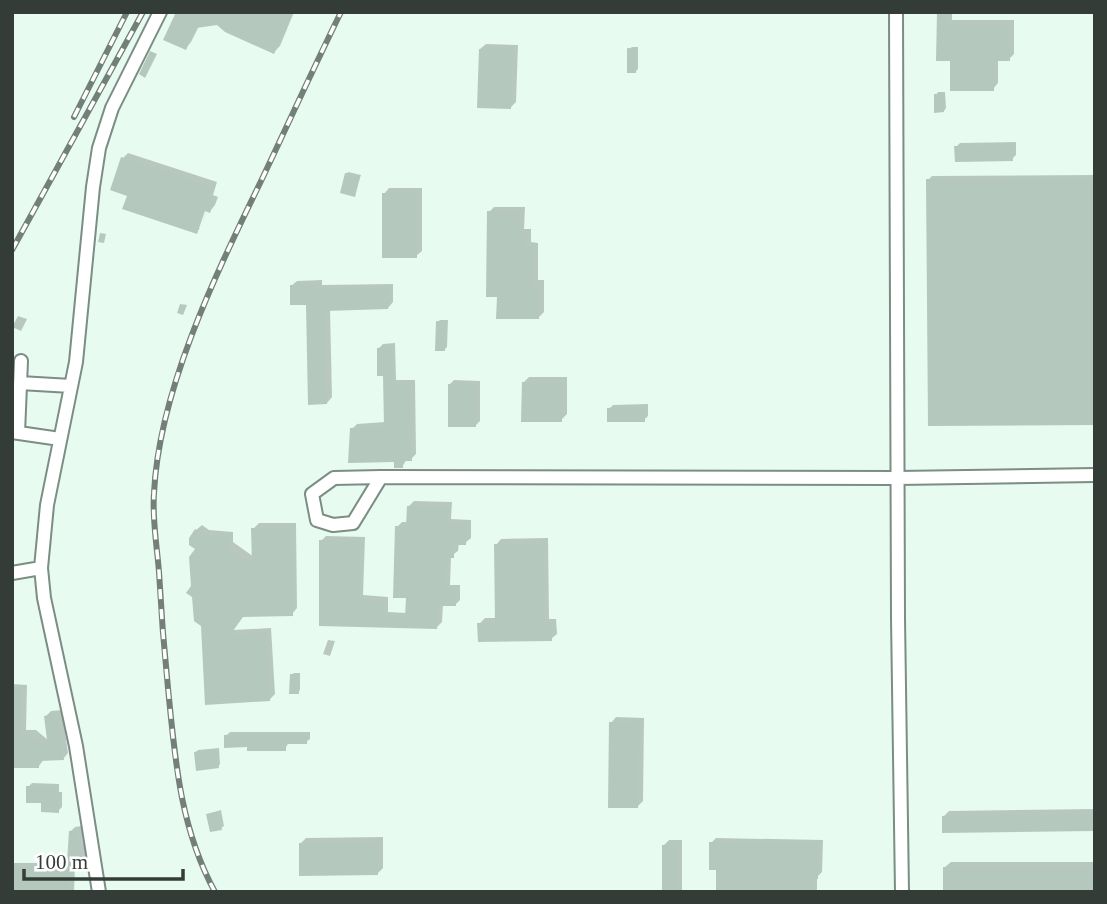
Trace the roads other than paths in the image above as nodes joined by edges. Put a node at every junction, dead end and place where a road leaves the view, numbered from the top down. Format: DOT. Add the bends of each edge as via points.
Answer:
graph roads {
  1 [pos="160,12"];
  2 [pos="896,12"];
  3 [pos="21,361"];
  4 [pos="20,383"];
  5 [pos="71,386"];
  6 [pos="15,432"];
  7 [pos="60,439"];
  8 [pos="1095,475"];
  9 [pos="381,477"];
  10 [pos="898,478"];
  11 [pos="41,568"];
  12 [pos="12,573"];
  13 [pos="99,892"];
  14 [pos="902,892"];
  1 -- 5 [label="street" via="112,108 99,148"];
  2 -- 10 [label="street"];
  3 -- 4 [label="street"];
  4 -- 5 [label="street"];
  4 -- 6 [label="street"];
  5 -- 7 [label="street"];
  6 -- 7 [label="street"];
  7 -- 11 [label="street"];
  8 -- 10 [label="street"];
  9 -- 9 [label="street" via="353,523 333,525 317,520 312,494 334,478"];
  9 -- 10 [label="street"];
  10 -- 14 [label="street"];
  11 -- 12 [label="street"];
  11 -- 13 [label="street"];
}
